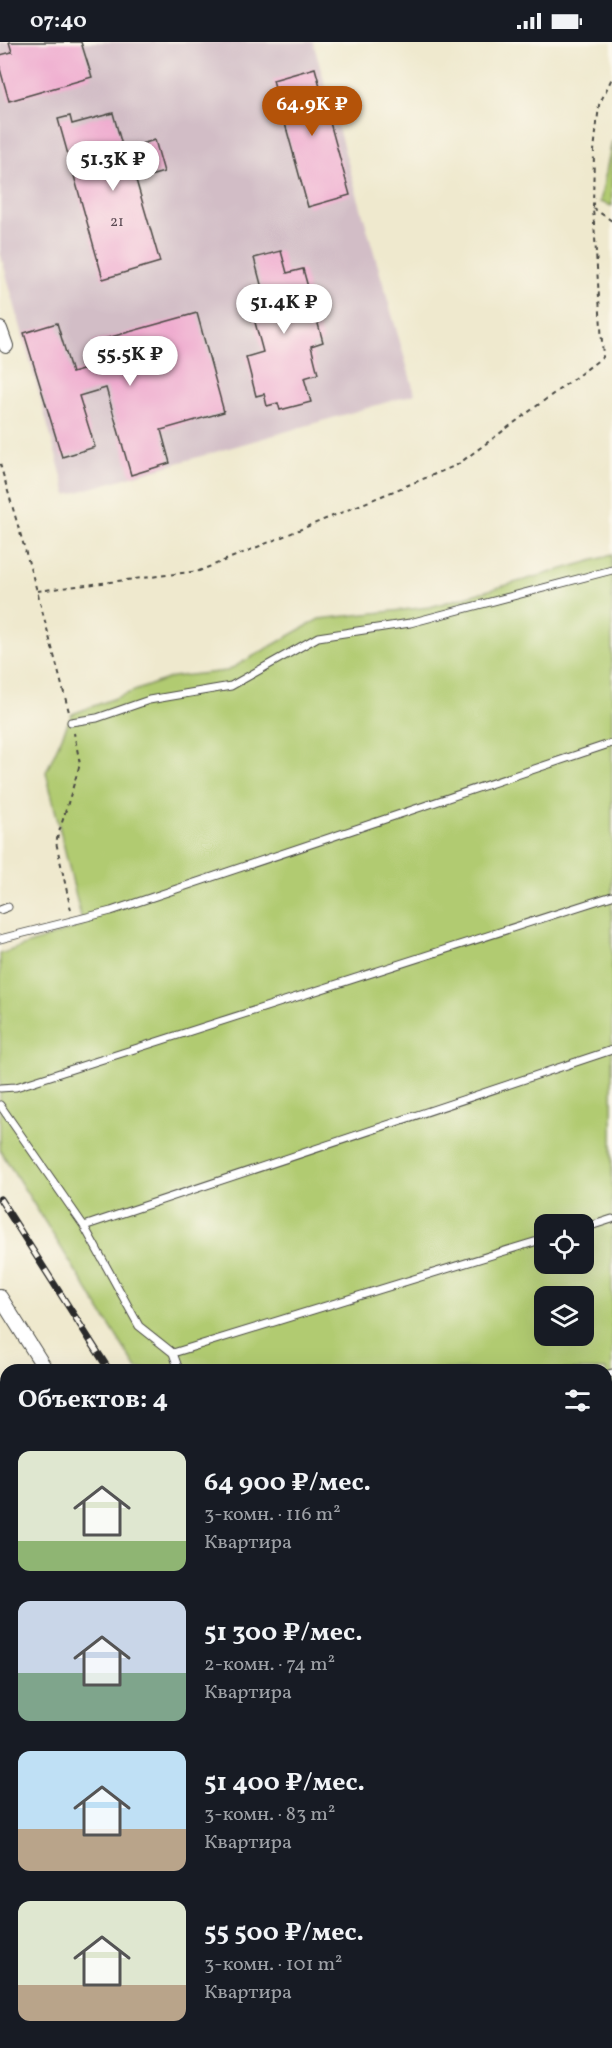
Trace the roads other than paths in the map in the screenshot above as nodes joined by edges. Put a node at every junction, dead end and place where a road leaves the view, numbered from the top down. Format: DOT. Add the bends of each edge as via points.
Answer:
graph roads {
  1 [pos="0,329"];
  2 [pos="6,346"];
  3 [pos="612,570"];
  4 [pos="71,722"];
  5 [pos="612,744"];
  6 [pos="612,896"];
  7 [pos="8,906"];
  8 [pos="0,910"];
  9 [pos="0,939"];
  10 [pos="612,1050"];
  11 [pos="0,1088"];
  12 [pos="0,1105"];
  13 [pos="612,1219"];
  14 [pos="594,1225"];
  15 [pos="84,1226"];
  16 [pos="534,1242"];
  17 [pos="0,1298"];
  18 [pos="173,1353"];
  19 [pos="42,1364"];
  20 [pos="177,1364"];
  1 -- 2 [label="street"];
  3 -- 4 [label="lane" via="410,623 318,637 231,686 149,700 97,718"];
  5 -- 9 [label="lane" via="111,911"];
  6 -- 11 [label="lane" via="16,1087"];
  7 -- 8 [label="lane"];
  10 -- 15 [label="lane"];
  12 -- 15 [label="lane"];
  13 -- 14 [label="lane"];
  15 -- 18 [label="lane" via="139,1326"];
  16 -- 18 [label="lane"];
  17 -- 19 [label="street"];
  18 -- 20 [label="lane"];
}
